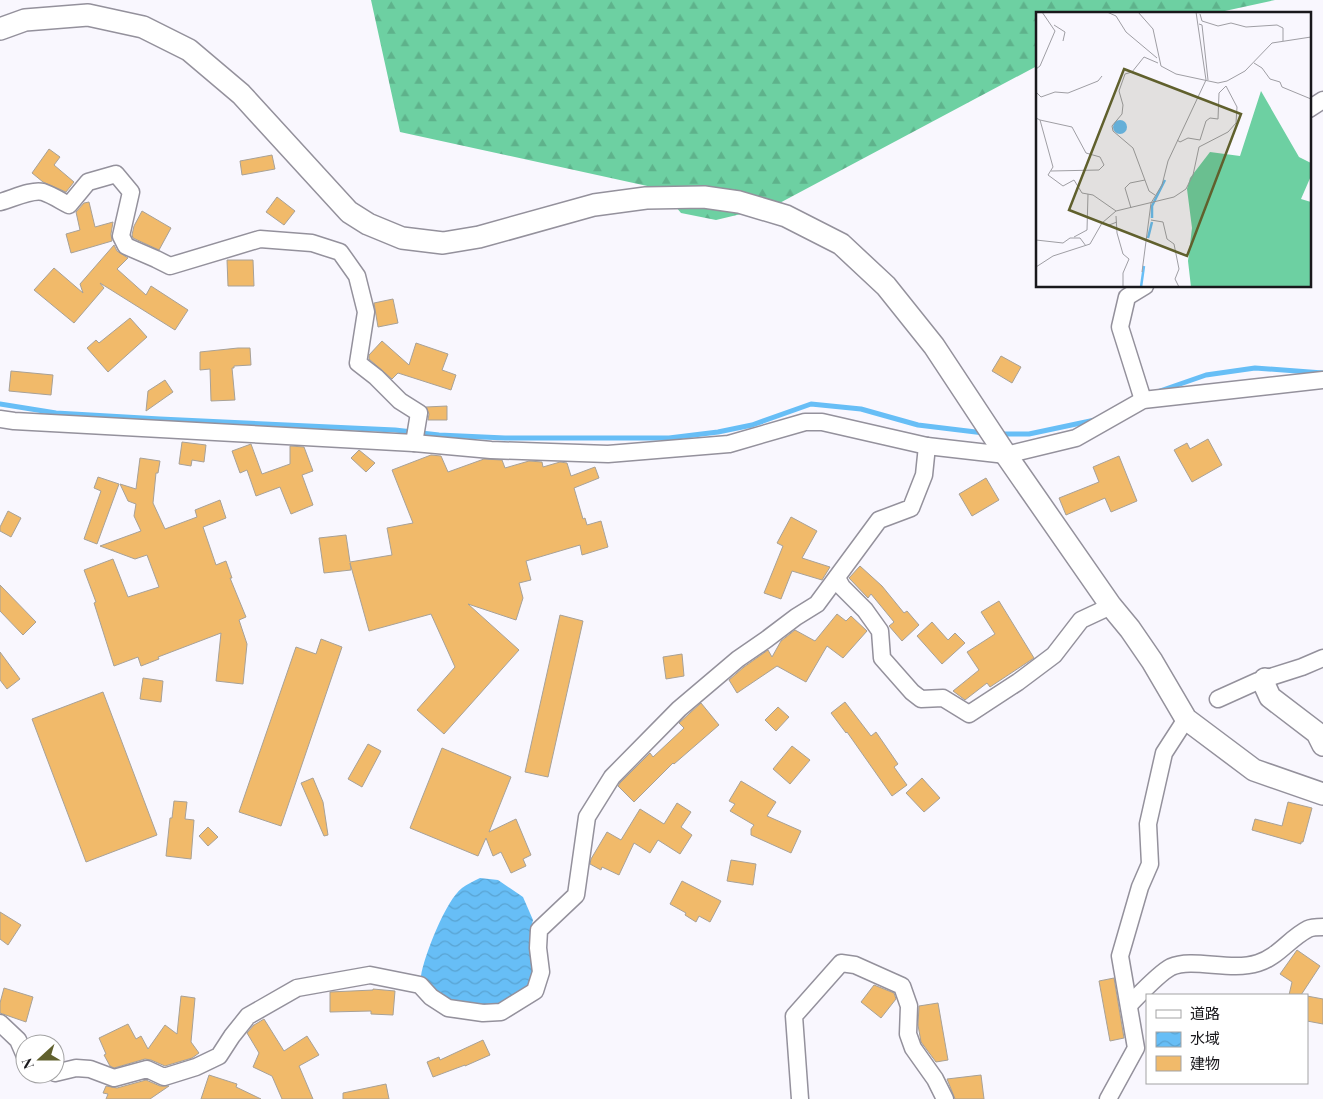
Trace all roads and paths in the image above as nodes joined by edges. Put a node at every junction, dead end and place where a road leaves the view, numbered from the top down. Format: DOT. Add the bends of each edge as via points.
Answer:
graph roads {
  1 [pos="0,29"];
  2 [pos="1323,100"];
  3 [pos="1310,109"];
  4 [pos="0,202"];
  5 [pos="1142,288"];
  6 [pos="1323,380"];
  7 [pos="1143,400"];
  8 [pos="0,419"];
  9 [pos="414,443"];
  10 [pos="927,446"];
  11 [pos="1006,455"];
  12 [pos="837,578"];
  13 [pos="1111,606"];
  14 [pos="1323,658"];
  15 [pos="1265,679"];
  16 [pos="1218,699"];
  17 [pos="1186,719"];
  18 [pos="1323,745"];
  19 [pos="1322,789"];
  20 [pos="1323,927"];
  21 [pos="1129,1005"];
  22 [pos="0,1023"];
  23 [pos="15,1037"];
  24 [pos="65,1071"];
  25 [pos="800,1099"];
  26 [pos="945,1099"];
  27 [pos="1108,1099"];
  1 -- 11 [label="street" via="26,20 88,15 142,27 189,50 241,94 349,212 402,238 443,243 479,237 594,205 646,198 704,197 739,202 786,216 841,244 886,286 934,346"];
  2 -- 3 [label="street"];
  4 -- 9 [label="street" via="43,192 69,205 88,182 116,174 131,192 121,236 126,246 170,266 260,239 312,242 340,252 357,276 366,312 358,363 400,401 419,413"];
  5 -- 7 [label="street" via="1127,297 1120,327"];
  6 -- 7 [label="street"];
  7 -- 11 [label="street" via="1076,438"];
  8 -- 9 [label="street"];
  9 -- 10 [label="street" via="491,450 608,454 730,444 806,422 822,422"];
  10 -- 11 [label="street"];
  10 -- 12 [label="street" via="924,476 911,508 879,520"];
  11 -- 13 [label="street"];
  12 -- 13 [label="street" via="880,631 882,658 912,692 921,698 942,698 969,714 1054,655 1081,620"];
  12 -- 24 [label="street" via="817,604 738,658 679,709 612,777 586,817 576,895 540,930 538,948 542,972 535,991 501,1012 483,1013 448,1008 420,985 370,975 297,988 248,1016 219,1056 196,1067 164,1077 147,1069 114,1078 90,1069"];
  13 -- 17 [label="street" via="1152,661"];
  14 -- 15 [label="street"];
  15 -- 16 [label="street"];
  15 -- 18 [label="street" via="1270,697 1317,732"];
  17 -- 19 [label="street" via="1254,770"];
  17 -- 21 [label="street" via="1164,753 1148,824 1150,864 1140,886 1120,956"];
  20 -- 21 [label="street" via="1309,928 1281,951 1258,964 1220,967 1184,963 1170,968"];
  21 -- 27 [label="street" via="1136,1048"];
  22 -- 23 [label="street"];
  25 -- 26 [label="street" via="794,1016 841,963 855,965 902,986 909,1006 910,1041"];
}
